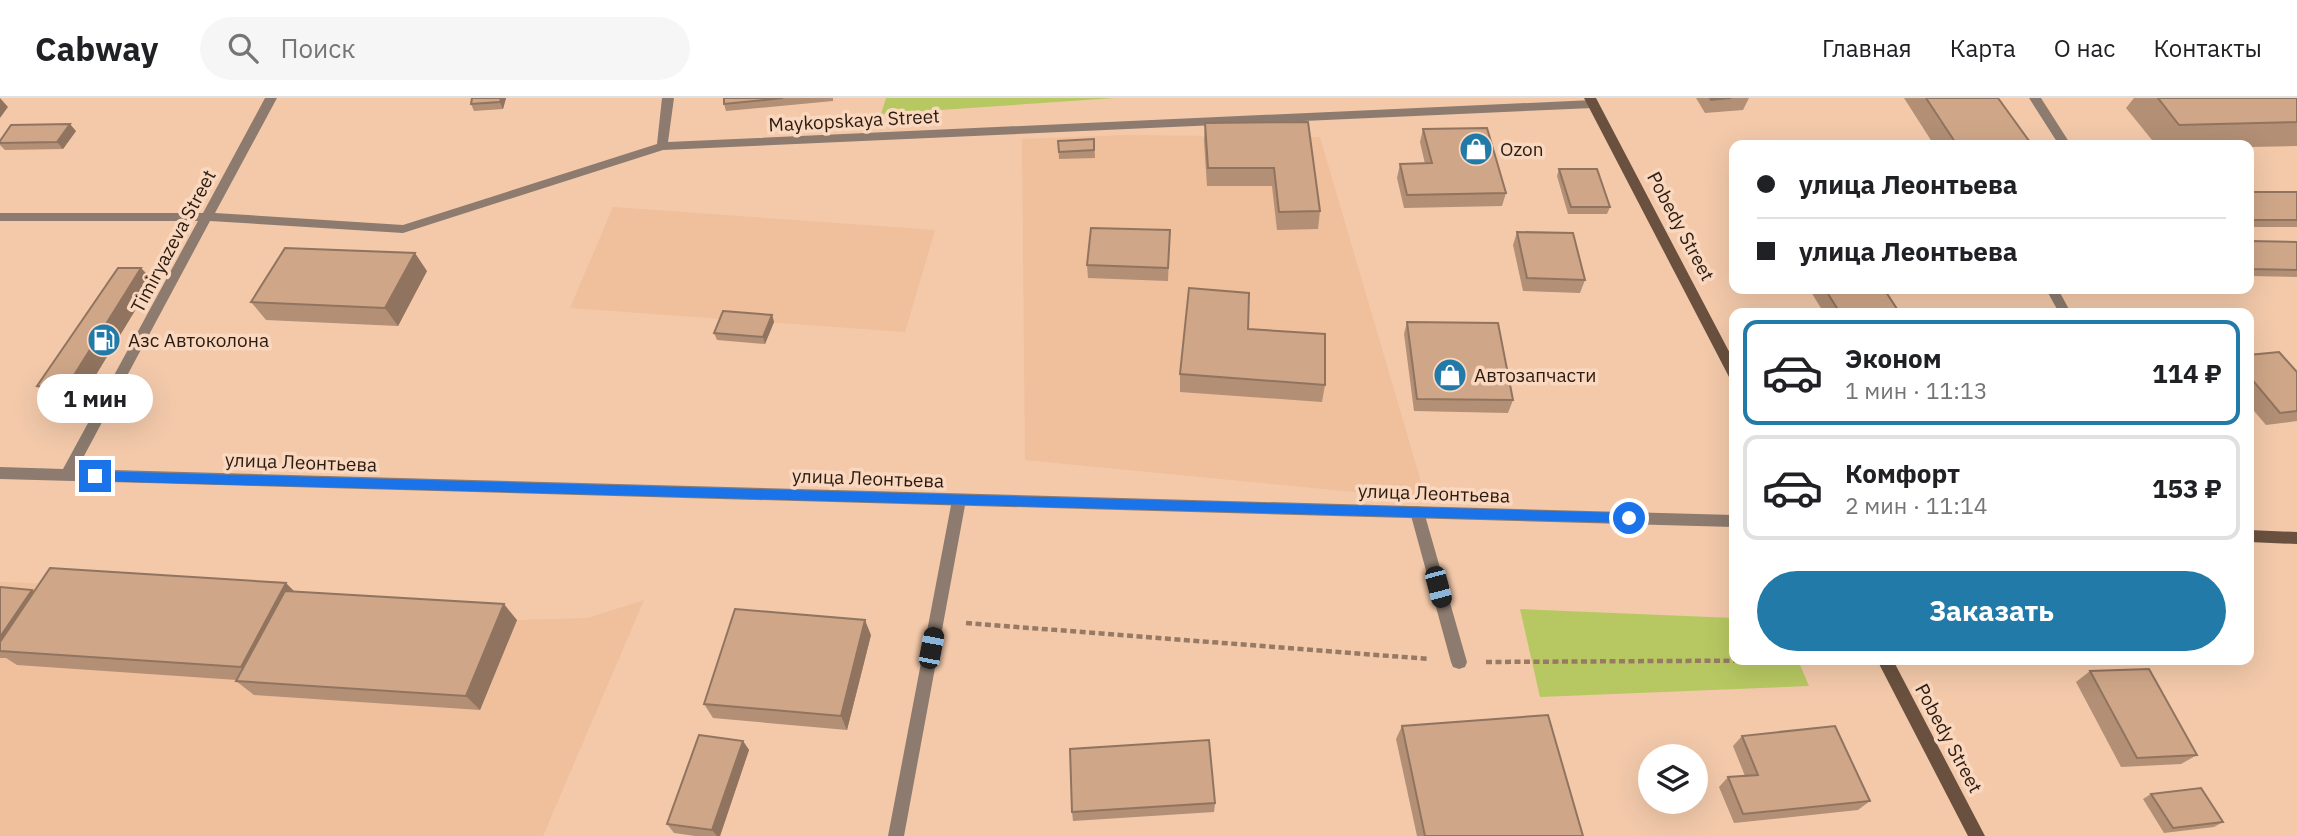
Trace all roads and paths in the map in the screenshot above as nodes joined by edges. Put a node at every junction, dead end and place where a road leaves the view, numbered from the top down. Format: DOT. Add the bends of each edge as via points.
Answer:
graph roads {
  1 [pos="271,98"];
  2 [pos="668,98"];
  3 [pos="2035,98"];
  4 [pos="1591,101"];
  5 [pos="2062,140"];
  6 [pos="662,146"];
  7 [pos="0,217"];
  8 [pos="208,217"];
  9 [pos="1729,363"];
  10 [pos="0,473"];
  11 [pos="68,475"];
  12 [pos="959,500"];
  13 [pos="1417,512"];
  14 [pos="1729,521"];
  15 [pos="2254,537"];
  16 [pos="2297,538"];
  17 [pos="936,621"];
  18 [pos="1729,661"];
  19 [pos="1459,662"];
  20 [pos="1888,665"];
  21 [pos="896,836"];
  22 [pos="1977,836"];
  1 -- 8 [label="street, Timiryazeva Street"];
  2 -- 6 [label="street"];
  3 -- 5 [label="street"];
  4 -- 6 [label="street, Maykopskaya Street"];
  4 -- 9 [label="street, Pobedy Street"];
  6 -- 8 [label="street, Maykopskaya Street" via="404,229"];
  7 -- 8 [label="street, Maykopskaya Street"];
  8 -- 11 [label="street, Timiryazeva Street"];
  10 -- 11 [label="street, улица Леонтьева"];
  11 -- 12 [label="street, улица Леонтьева"];
  12 -- 13 [label="street, улица Леонтьева"];
  12 -- 17 [label="street"];
  13 -- 14 [label="street, улица Леонтьева"];
  13 -- 19 [label="street"];
  15 -- 16 [label="street"];
  17 -- 19 [label="path"];
  17 -- 21 [label="street"];
  18 -- 19 [label="path"];
  20 -- 22 [label="street, Pobedy Street"];
}
